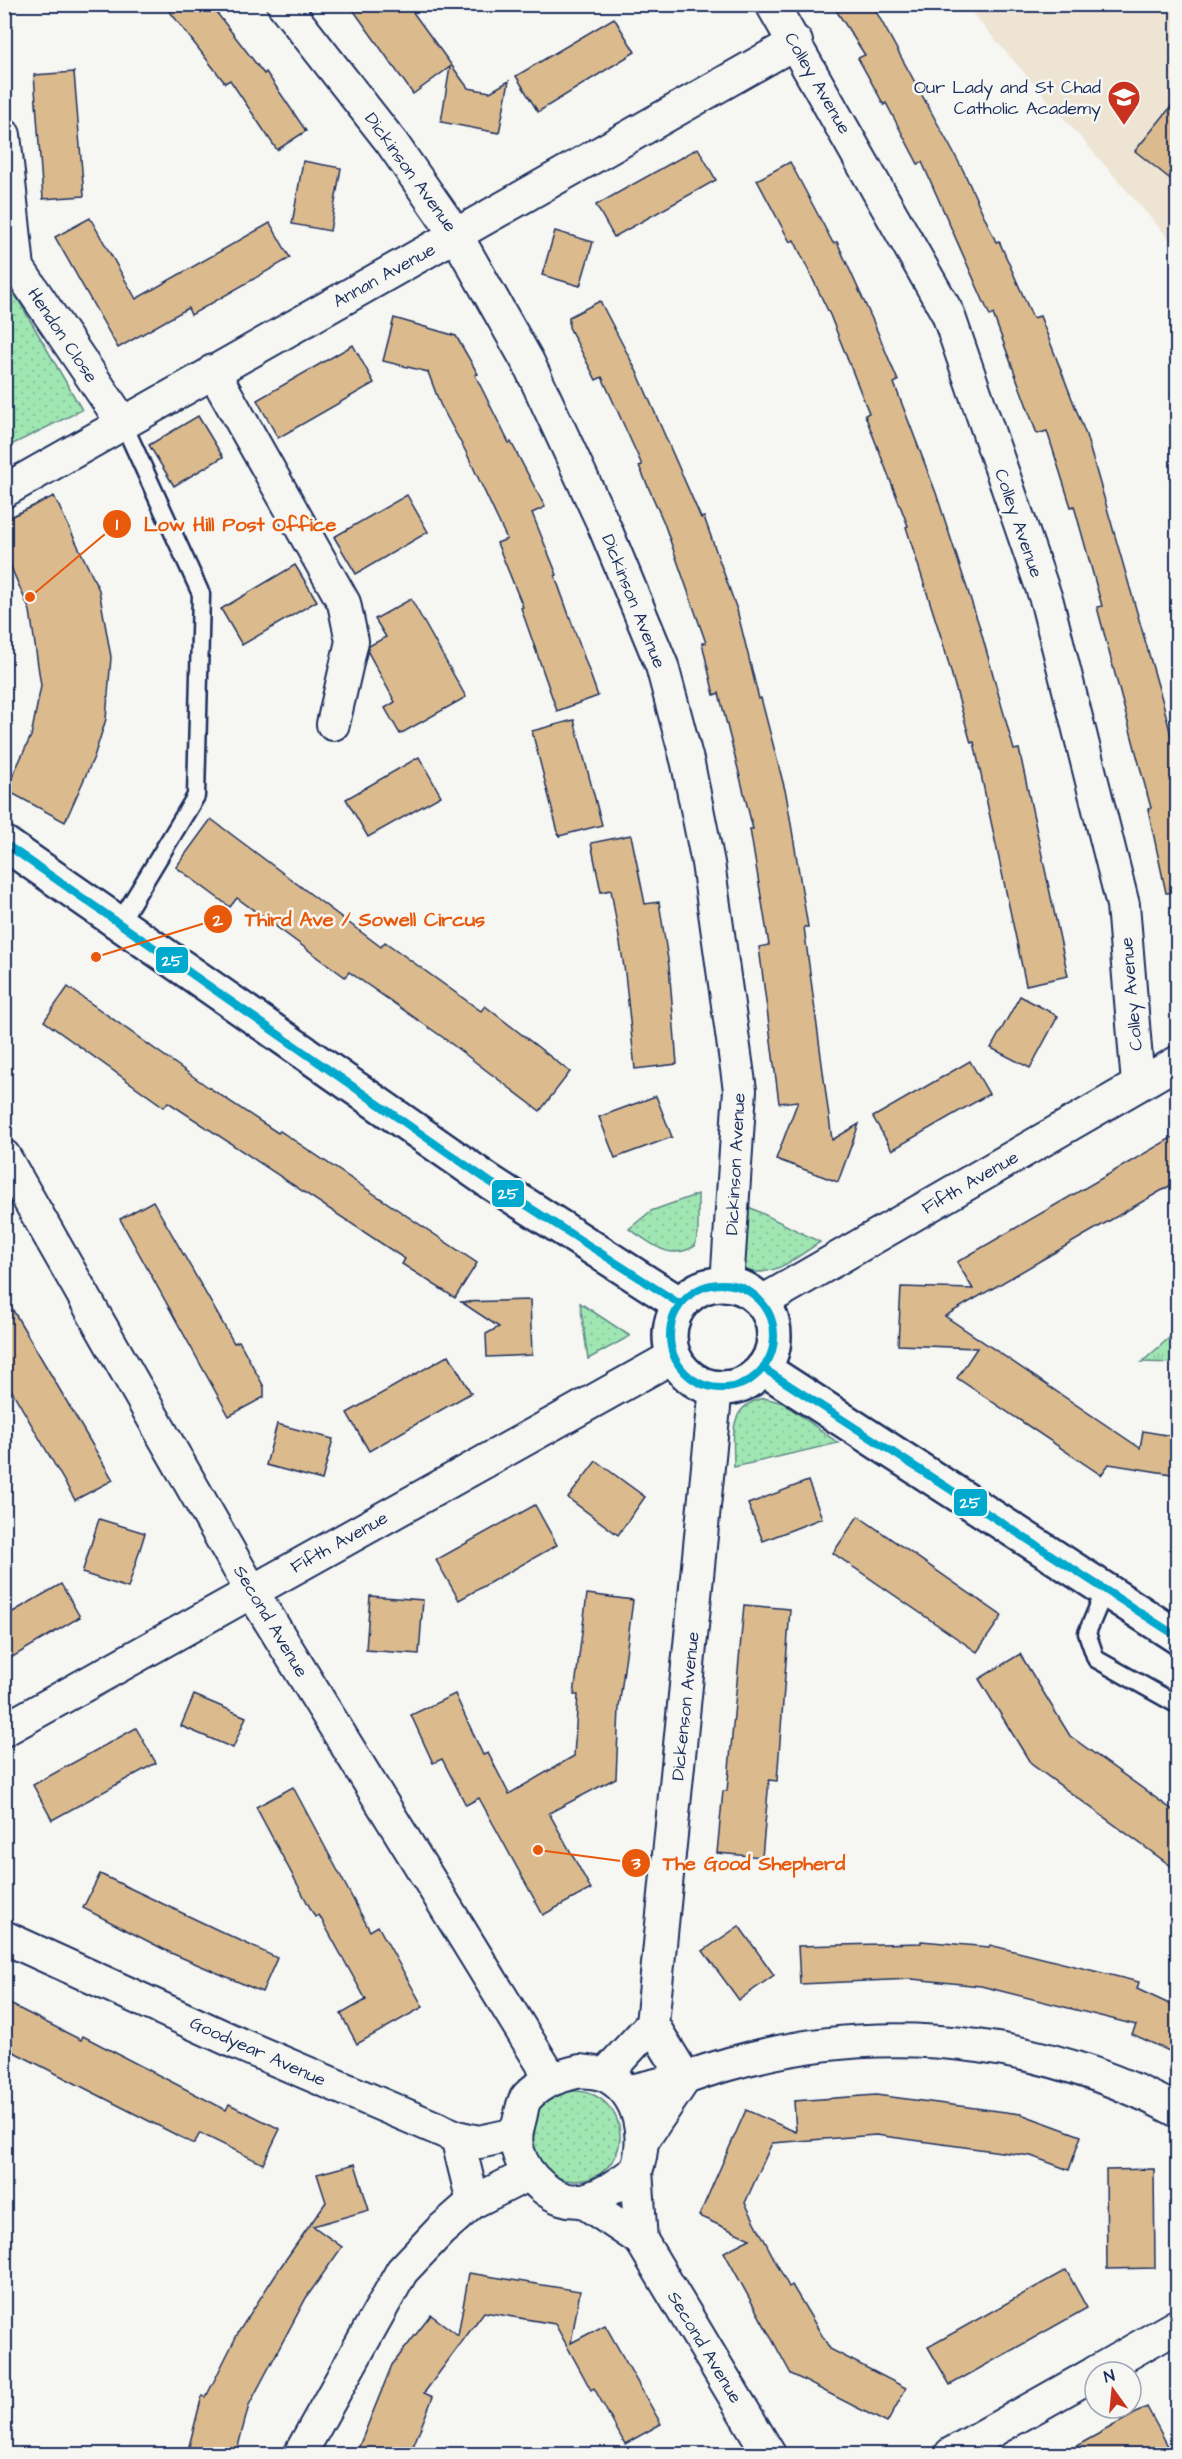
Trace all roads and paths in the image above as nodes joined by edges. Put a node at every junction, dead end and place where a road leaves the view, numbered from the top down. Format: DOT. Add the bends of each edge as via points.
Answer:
graph roads {
  1 [pos="283,4"];
  2 [pos="772,4"];
  3 [pos="796,42"];
  4 [pos="4,135"];
  5 [pos="456,235"];
  6 [pos="213,371"];
  7 [pos="123,423"];
  8 [pos="4,491"];
  9 [pos="333,724"];
  10 [pos="4,843"];
  11 [pos="120,922"];
  12 [pos="1178,1062"];
  13 [pos="1138,1084"];
  14 [pos="4,1156"];
  15 [pos="727,1284"];
  16 [pos="762,1302"];
  17 [pos="680,1304"];
  18 [pos="674,1356"];
  19 [pos="763,1368"];
  20 [pos="716,1387"];
  21 [pos="251,1590"];
  22 [pos="1105,1590"];
  23 [pos="1178,1637"];
  24 [pos="1178,1705"];
  25 [pos="4,1730"];
  26 [pos="4,1937"];
  27 [pos="652,2024"];
  28 [pos="551,2078"];
  29 [pos="685,2078"];
  30 [pos="616,2084"];
  31 [pos="1178,2111"];
  32 [pos="516,2134"];
  33 [pos="457,2138"];
  34 [pos="643,2140"];
  35 [pos="636,2171"];
  36 [pos="529,2174"];
  37 [pos="581,2200"];
  38 [pos="473,2202"];
  39 [pos="641,2240"];
  40 [pos="1178,2325"];
  41 [pos="1117,2360"];
  42 [pos="1083,2379"];
  43 [pos="300,2454"];
  44 [pos="769,2454"];
  45 [pos="951,2454"];
  1 -- 5 [label="street, Dickinson Avenue" via="392,143"];
  2 -- 3 [label="street, Colley Avenue"];
  3 -- 5 [label="street, Annan Avenue"];
  3 -- 13 [label="street, Colley Avenue" via="948,314 1047,602 1123,905"];
  4 -- 7 [label="street, Hendon Close" via="18,268"];
  5 -- 6 [label="street, Annan Avenue"];
  5 -- 15 [label="street, Dickinson Avenue" via="528,362 602,521 662,666 688,764 708,862 740,1090"];
  6 -- 7 [label="street, Annan Avenue"];
  6 -- 9 [label="street" via="344,603 352,640"];
  7 -- 8 [label="street, Annan Avenue"];
  7 -- 11 [label="lane" via="201,594 196,796"];
  10 -- 11 [label="street"];
  11 -- 17 [label="street" via="490,1182"];
  12 -- 13 [label="street, Fifth Avenue"];
  13 -- 16 [label="street, Fifth Avenue"];
  14 -- 21 [label="street, Second Avenue"];
  15 -- 16 [label="street" via="746,1290"];
  15 -- 17 [label="street" via="693,1292"];
  16 -- 19 [label="street" via="774,1335"];
  17 -- 18 [label="street" via="670,1329"];
  18 -- 20 [label="street" via="691,1378"];
  18 -- 21 [label="street, Fifth Avenue"];
  19 -- 20 [label="street" via="750,1380"];
  19 -- 22 [label="street"];
  20 -- 27 [label="street, Dickenson Avenue"];
  21 -- 25 [label="street, Fifth Avenue"];
  21 -- 28 [label="street, Second Avenue"];
  22 -- 23 [label="street"];
  22 -- 24 [label="lane" via="1087,1633 1096,1659"];
  26 -- 33 [label="street, Goodyear Avenue"];
  27 -- 29 [label="street"];
  27 -- 30 [label="street"];
  28 -- 30 [label="street" via="580,2071"];
  28 -- 32 [label="street" via="525,2098"];
  29 -- 30 [label="street"];
  29 -- 31 [label="street" via="754,2057 826,2043 889,2040 972,2044 1054,2061 1137,2090"];
  29 -- 34 [label="street"];
  30 -- 34 [label="street" via="639,2119"];
  32 -- 33 [label="street, Goodyear Avenue" via="479,2142"];
  32 -- 36 [label="street" via="518,2151"];
  33 -- 38 [label="street"];
  34 -- 35 [label="street"];
  35 -- 37 [label="street" via="611,2190"];
  35 -- 39 [label="street, Second Avenue"];
  36 -- 37 [label="street" via="560,2197"];
  36 -- 38 [label="street"];
  37 -- 39 [label="street, Second Avenue"];
  38 -- 43 [label="street" via="402,2271"];
  39 -- 44 [label="street, Second Avenue"];
  40 -- 41 [label="street"];
  42 -- 45 [label="street"];
}
